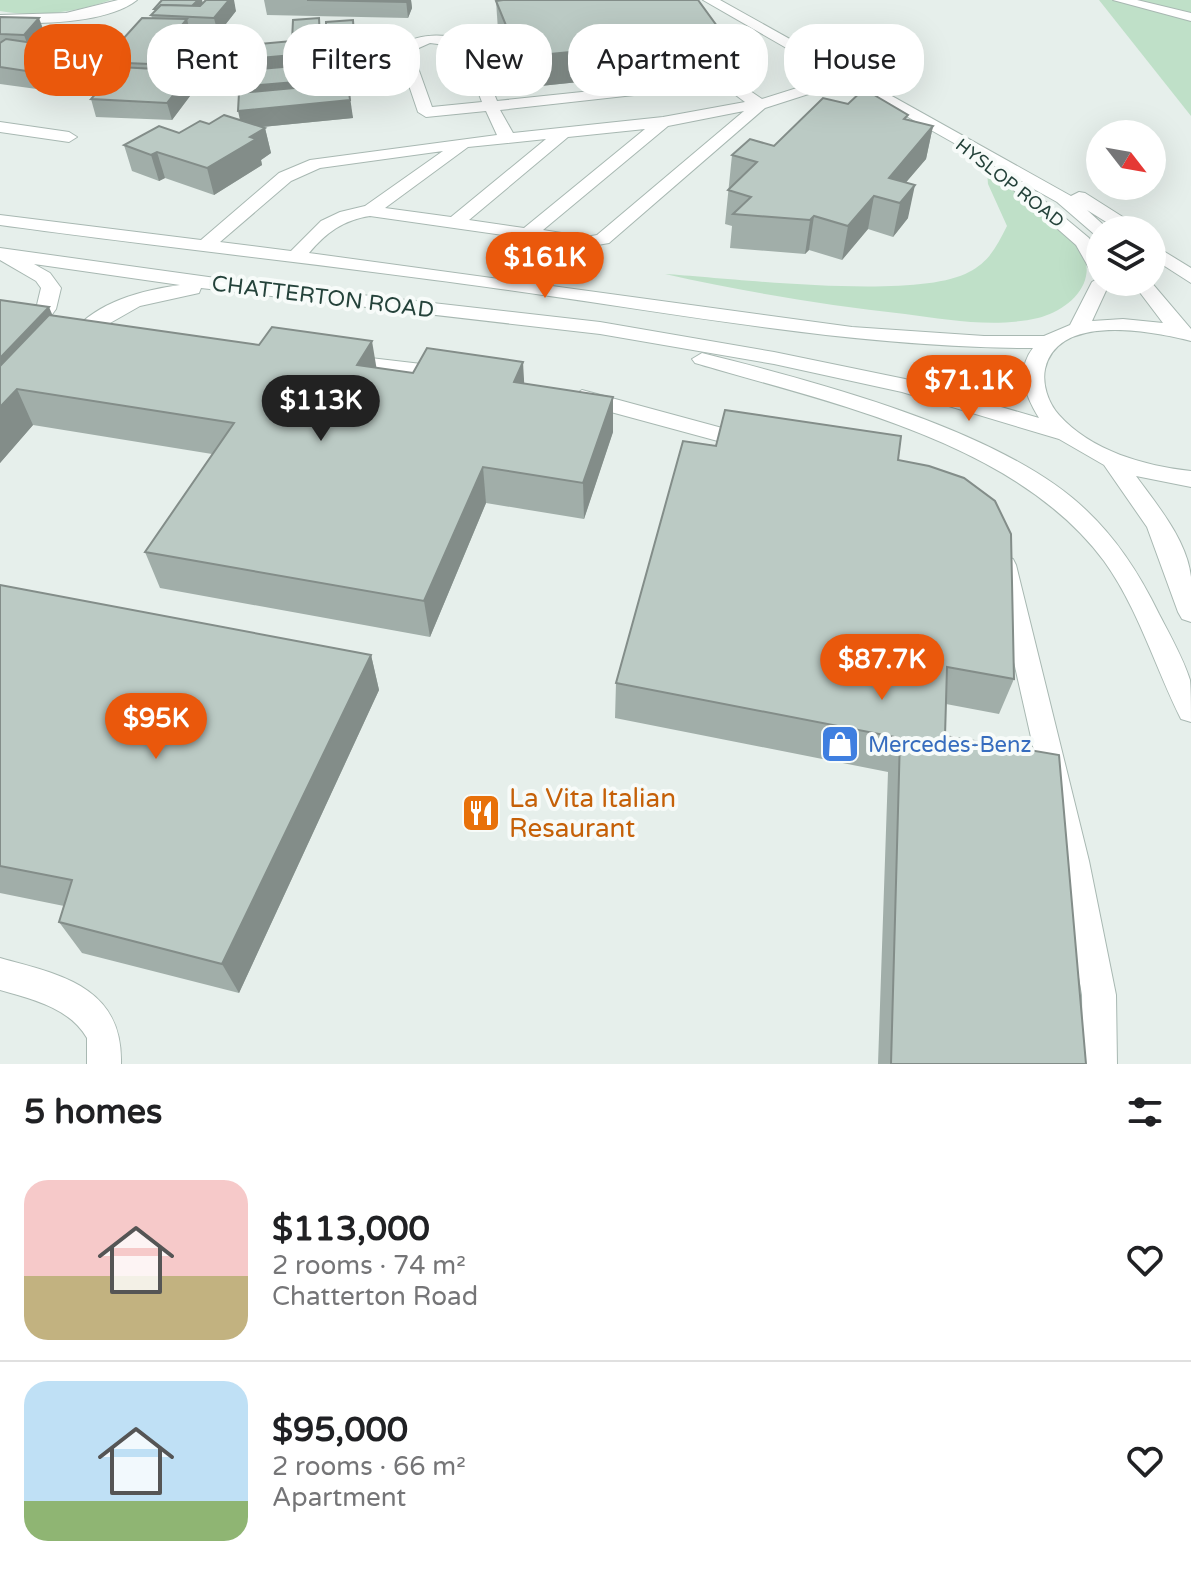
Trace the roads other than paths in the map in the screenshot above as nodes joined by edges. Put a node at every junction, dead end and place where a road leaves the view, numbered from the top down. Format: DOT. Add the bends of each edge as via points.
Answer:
graph roads {
  1 [pos="130,0"];
  2 [pos="710,0"];
  3 [pos="1120,0"];
  4 [pos="1191,17"];
  5 [pos="0,19"];
  6 [pos="784,42"];
  7 [pos="784,86"];
  8 [pos="784,93"];
  9 [pos="880,96"];
  10 [pos="748,102"];
  11 [pos="491,106"];
  12 [pos="663,122"];
  13 [pos="0,127"];
  14 [pos="564,131"];
  15 [pos="948,135"];
  16 [pos="69,137"];
  17 [pos="507,138"];
  18 [pos="465,143"];
  19 [pos="1000,162"];
  20 [pos="370,211"];
  21 [pos="1108,216"];
  22 [pos="1086,218"];
  23 [pos="0,220"];
  24 [pos="455,223"];
  25 [pos="529,233"];
  26 [pos="206,245"];
  27 [pos="1086,247"];
  28 [pos="2,254"];
  29 [pos="296,257"];
  30 [pos="1166,259"];
  31 [pos="1191,277"];
  32 [pos="230,286"];
  33 [pos="1094,296"];
  34 [pos="1153,296"];
  35 [pos="600,328"];
  36 [pos="1078,329"];
  37 [pos="82,333"];
  38 [pos="1186,333"];
  39 [pos="113,336"];
  40 [pos="1051,342"];
  41 [pos="315,357"];
  42 [pos="478,377"];
  43 [pos="556,392"];
  44 [pos="1067,434"];
  45 [pos="772,448"];
  46 [pos="1113,461"];
  47 [pos="1191,479"];
  48 [pos="992,543"];
  49 [pos="1191,612"];
  50 [pos="1191,711"];
  51 [pos="0,974"];
  52 [pos="104,1064"];
  53 [pos="1100,1064"];
  1 -- 5 [label="street" via="56,18"];
  2 -- 6 [label="street, HYSLOP ROAD"];
  3 -- 4 [label="street"];
  7 -- 10 [label="street"];
  8 -- 10 [label="street"];
  9 -- 15 [label="street, HYSLOP ROAD"];
  10 -- 11 [label="street" via="729,83 715,82"];
  10 -- 12 [label="street"];
  10 -- 25 [label="street" via="607,237 586,242"];
  11 -- 11 [label="street" via="467,43 430,39 404,50 426,112"];
  11 -- 17 [label="street"];
  12 -- 14 [label="street"];
  12 -- 25 [label="street"];
  13 -- 16 [label="street"];
  14 -- 17 [label="street"];
  14 -- 24 [label="street"];
  15 -- 19 [label="street, HYSLOP ROAD"];
  15 -- 27 [label="street, HYSLOP ROAD" via="1061,221"];
  17 -- 18 [label="street"];
  18 -- 20 [label="street"];
  18 -- 26 [label="street" via="304,168 285,177"];
  19 -- 21 [label="street" via="1067,191"];
  19 -- 22 [label="street, HYSLOP ROAD" via="1063,198"];
  20 -- 24 [label="street"];
  20 -- 29 [label="street" via="327,222"];
  23 -- 26 [label="street, CHATTERTON ROAD"];
  24 -- 25 [label="street"];
  26 -- 29 [label="street, CHATTERTON ROAD"];
  28 -- 32 [label="street, CHATTERTON ROAD"];
  28 -- 37 [label="street" via="43,277 51,288 46,309 22,326"];
  29 -- 40 [label="street, CHATTERTON ROAD" via="815,328 952,343"];
  30 -- 31 [label="street"];
  32 -- 35 [label="street, CHATTERTON ROAD"];
  32 -- 37 [label="street" via="157,293 114,310"];
  33 -- 36 [label="street"];
  34 -- 38 [label="street"];
  35 -- 44 [label="street, CHATTERTON ROAD" via="905,386"];
  35 -- 50 [label="street" via="914,424 1042,489 1082,520 1111,553"];
  36 -- 38 [label="street" via="1126,323"];
  36 -- 40 [label="street"];
  37 -- 39 [label="street"];
  40 -- 44 [label="street" via="1035,365 1035,393"];
  41 -- 42 [label="street"];
  43 -- 45 [label="street"];
  44 -- 46 [label="street"];
  46 -- 47 [label="street"];
  46 -- 49 [label="street" via="1158,524"];
  48 -- 53 [label="street" via="1008,579 1074,861 1099,995"];
  51 -- 52 [label="street" via="54,989 80,1004 103,1033"];
}
